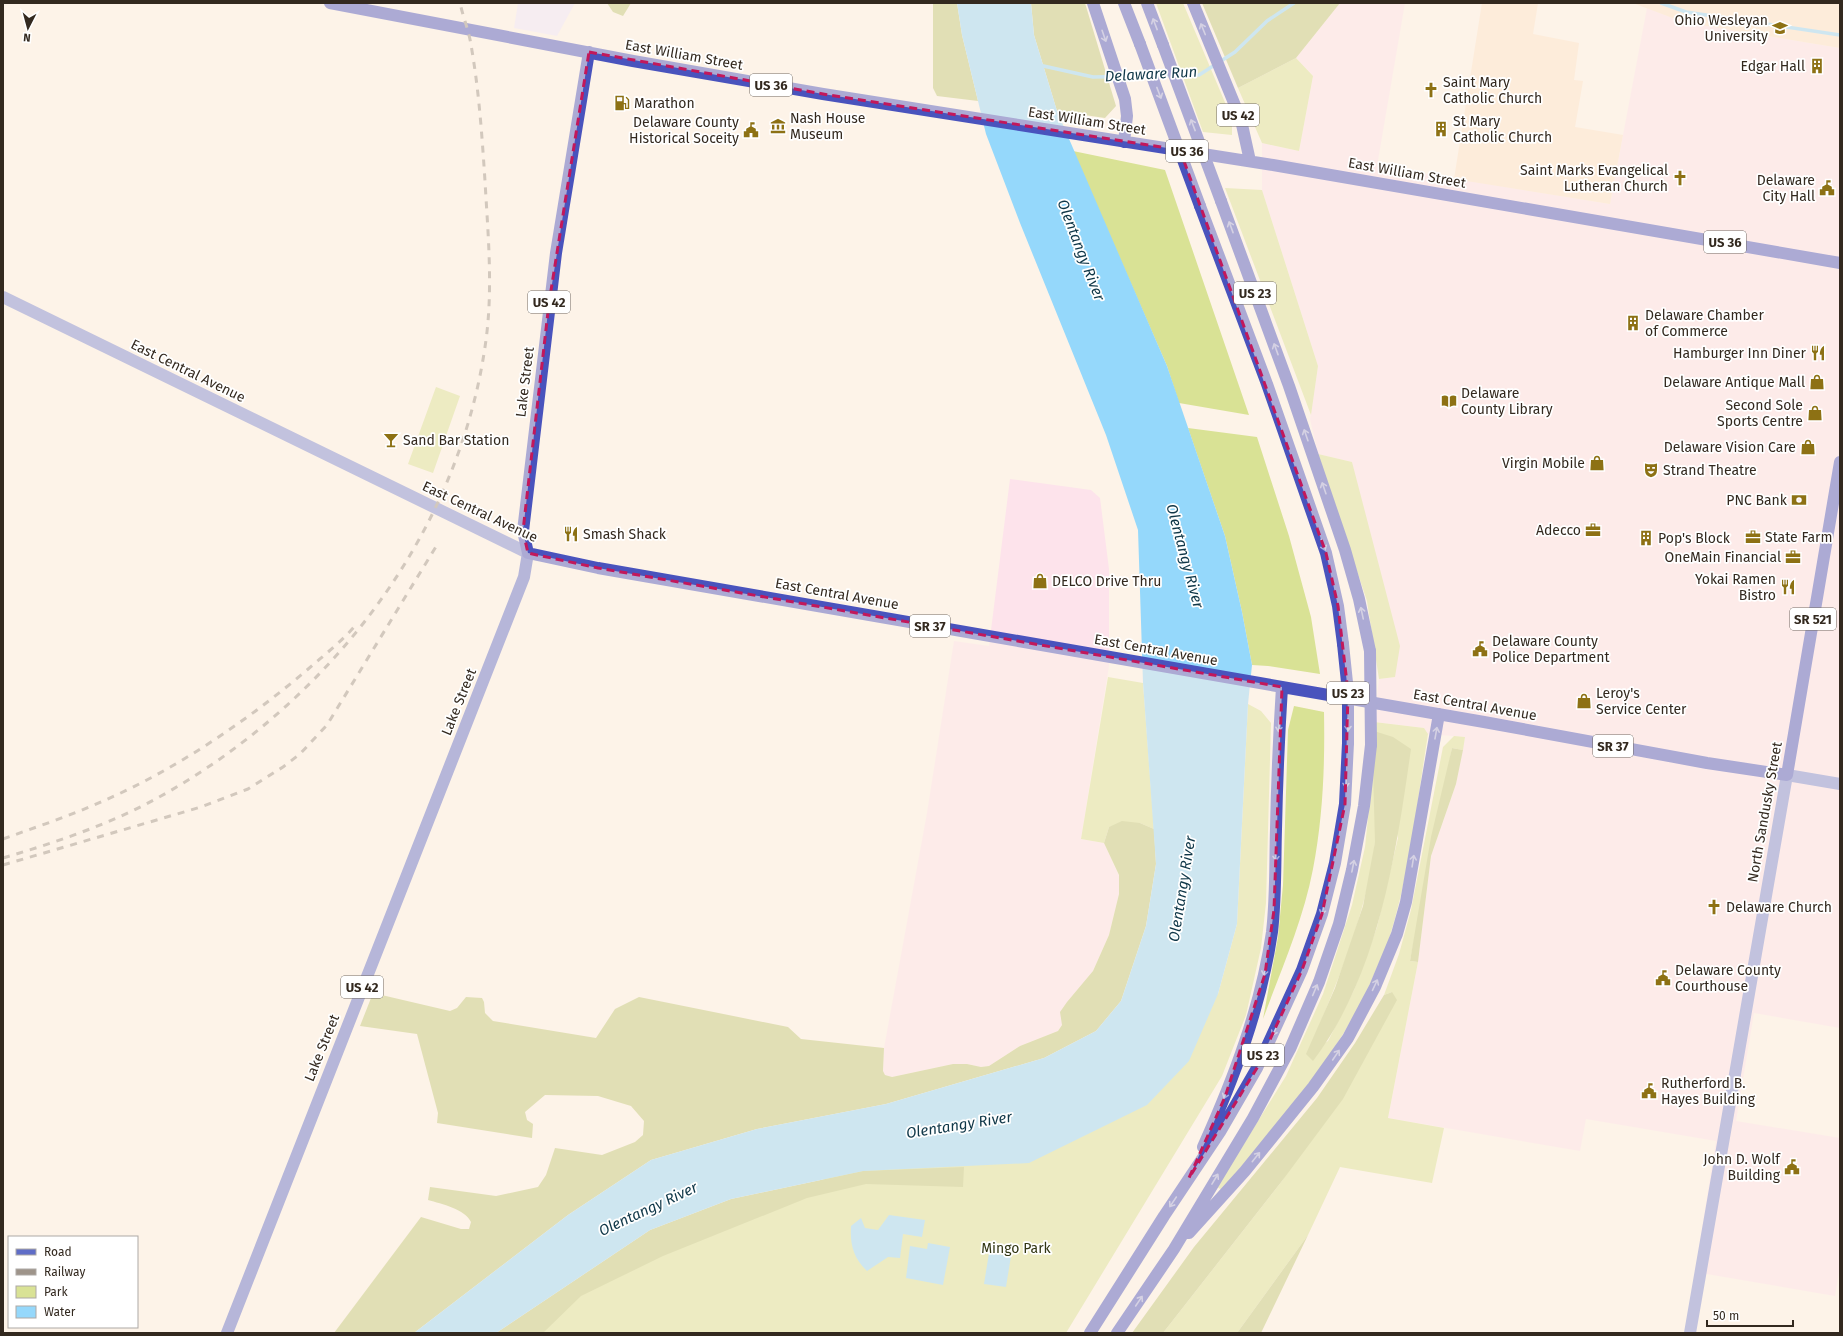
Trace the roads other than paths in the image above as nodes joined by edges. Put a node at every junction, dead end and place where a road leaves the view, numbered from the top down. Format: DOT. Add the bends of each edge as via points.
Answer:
graph roads {
  1 [pos="330,3"];
  2 [pos="1093,3"];
  3 [pos="1124,3"];
  4 [pos="1147,3"];
  5 [pos="1192,3"];
  6 [pos="589,52"];
  7 [pos="1124,142"];
  8 [pos="1250,161"];
  9 [pos="1840,263"];
  10 [pos="3,297"];
  11 [pos="1840,462"];
  12 [pos="528,553"];
  13 [pos="1282,687"];
  14 [pos="1439,714"];
  15 [pos="1787,775"];
  16 [pos="1840,784"];
  17 [pos="1189,1178"];
  18 [pos="1174,1248"];
  19 [pos="227,1333"];
  20 [pos="1090,1333"];
  21 [pos="1117,1333"];
  22 [pos="1690,1333"];
  1 -- 6 [label="highway, East William Street / US 36"];
  2 -- 7 [label="highway, one-way" via="1127,107"];
  3 -- 17 [label="highway, US 23, one-way, bridge" via="1267,384 1326,553 1338,606 1348,692 1345,804 1335,863 1322,914 1302,970 1257,1068 1220,1132"];
  18 -- 4 [label="highway, US 23, one-way, bridge" via="1253,1118 1290,1049 1319,982 1339,924 1364,806 1371,745 1370,651 1345,550 1289,386"];
  8 -- 5 [label="highway, US 42, one-way" via="1240,120"];
  6 -- 7 [label="highway, East William Street / US 36" via="654,65"];
  6 -- 12 [label="highway, Lake Street / US 42" via="549,303 523,531"];
  7 -- 8 [label="highway, East William Street / US 36"];
  8 -- 9 [label="highway, East William Street / US 36"];
  10 -- 12 [label="main road, East Central Avenue / SR 37"];
  11 -- 15 [label="highway, North Sandusky Street / SR 521"];
  12 -- 13 [label="highway, East Central Avenue / SR 37" via="598,568"];
  12 -- 19 [label="main road, Lake Street / US 42" via="524,578"];
  13 -- 14 [label="highway, East Central Avenue / SR 37"];
  13 -- 17 [label="highway, one-way" via="1274,910 1265,974 1253,1018 1225,1097"];
  14 -- 15 [label="highway, East Central Avenue / SR 37"];
  18 -- 14 [label="highway, one-way" via="1245,1171 1313,1087 1348,1038 1375,987 1406,902"];
  15 -- 16 [label="main road, SR 37"];
  15 -- 22 [label="main road, North Sandusky Street"];
  17 -- 20 [label="highway, US 23, one-way"];
  21 -- 18 [label="highway, US 23, one-way"];
}
